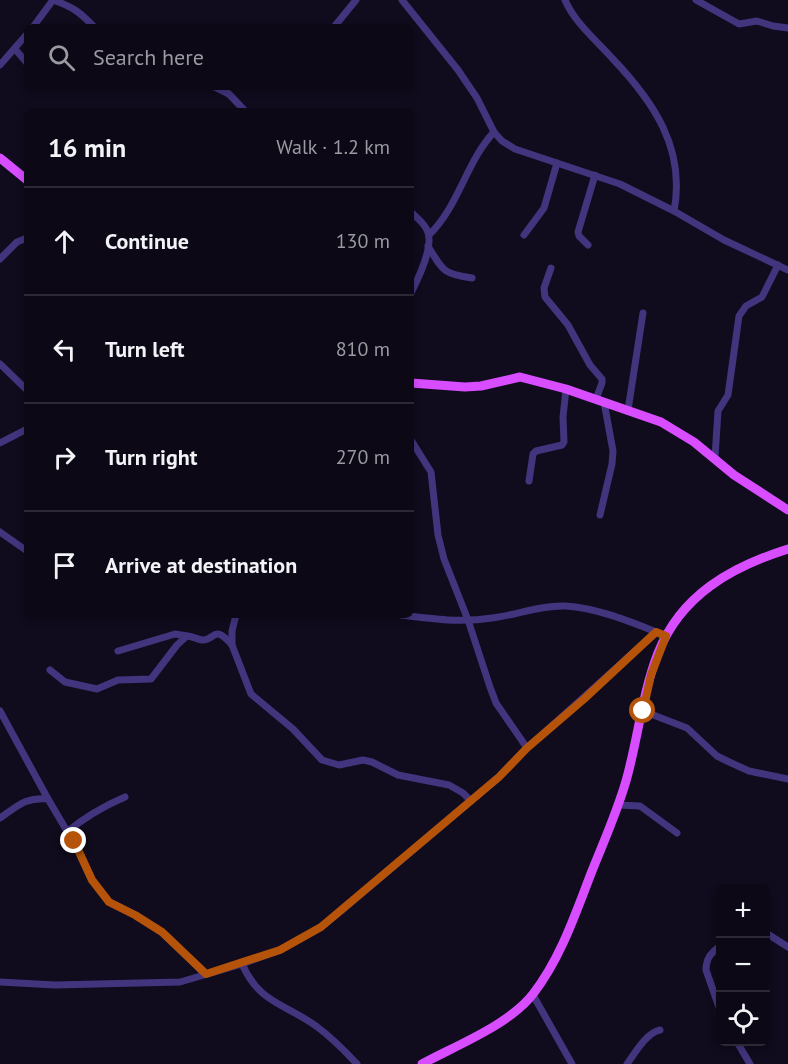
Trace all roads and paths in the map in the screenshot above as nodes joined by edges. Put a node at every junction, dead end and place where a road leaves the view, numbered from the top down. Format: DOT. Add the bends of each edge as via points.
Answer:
graph roads {
  1 [pos="53,0"];
  2 [pos="356,0"];
  3 [pos="402,0"];
  4 [pos="565,0"];
  5 [pos="696,0"];
  6 [pos="35,24"];
  7 [pos="91,24"];
  8 [pos="336,24"];
  9 [pos="788,28"];
  10 [pos="24,38"];
  11 [pos="15,49"];
  12 [pos="24,60"];
  13 [pos="0,65"];
  14 [pos="221,90"];
  15 [pos="242,108"];
  16 [pos="494,132"];
  17 [pos="0,158"];
  18 [pos="557,163"];
  19 [pos="595,175"];
  20 [pos="24,178"];
  21 [pos="674,211"];
  22 [pos="414,215"];
  23 [pos="429,235"];
  24 [pos="524,235"];
  25 [pos="24,239"];
  26 [pos="588,245"];
  27 [pos="428,246"];
  28 [pos="0,259"];
  29 [pos="778,265"];
  30 [pos="551,268"];
  31 [pos="788,270"];
  32 [pos="472,278"];
  33 [pos="414,286"];
  34 [pos="643,313"];
  35 [pos="0,364"];
  36 [pos="414,383"];
  37 [pos="24,387"];
  38 [pos="566,388"];
  39 [pos="600,401"];
  40 [pos="628,410"];
  41 [pos="24,431"];
  42 [pos="0,443"];
  43 [pos="414,445"];
  44 [pos="716,458"];
  45 [pos="529,481"];
  46 [pos="788,510"];
  47 [pos="600,515"];
  48 [pos="0,532"];
  49 [pos="24,548"];
  50 [pos="788,549"];
  51 [pos="414,617"];
  52 [pos="235,618"];
  53 [pos="468,620"];
  54 [pos="656,632"];
  55 [pos="187,636"];
  56 [pos="666,636"];
  57 [pos="232,645"];
  58 [pos="118,651"];
  59 [pos="50,670"];
  60 [pos="0,711"];
  61 [pos="643,711"];
  62 [pos="527,748"];
  63 [pos="788,779"];
  64 [pos="125,797"];
  65 [pos="48,799"];
  66 [pos="471,801"];
  67 [pos="618,805"];
  68 [pos="0,818"];
  69 [pos="68,832"];
  70 [pos="677,833"];
  71 [pos="770,936"];
  72 [pos="788,947"];
  73 [pos="716,950"];
  74 [pos="242,964"];
  75 [pos="206,974"];
  76 [pos="0,982"];
  77 [pos="532,995"];
  78 [pos="716,999"];
  79 [pos="660,1030"];
  80 [pos="740,1046"];
  81 [pos="357,1064"];
  82 [pos="422,1064"];
  83 [pos="572,1064"];
  84 [pos="627,1064"];
  85 [pos="750,1064"];
  1 -- 6 [label="street"];
  1 -- 7 [label="street" via="71,6"];
  2 -- 8 [label="street"];
  3 -- 16 [label="street" via="458,70"];
  4 -- 21 [label="street" via="573,15 642,92 660,121 677,168"];
  5 -- 9 [label="street" via="739,24 757,21"];
  10 -- 11 [label="street"];
  11 -- 12 [label="street"];
  11 -- 13 [label="street"];
  14 -- 15 [label="street"];
  16 -- 18 [label="street" via="515,149"];
  16 -- 23 [label="street" via="478,151 439,226"];
  17 -- 20 [label="main road"];
  18 -- 19 [label="street"];
  18 -- 24 [label="street" via="544,208"];
  19 -- 21 [label="street"];
  19 -- 26 [label="street" via="578,232"];
  21 -- 29 [label="street"];
  22 -- 23 [label="street"];
  23 -- 27 [label="street"];
  25 -- 28 [label="street"];
  27 -- 32 [label="street" via="444,270"];
  27 -- 33 [label="street"];
  29 -- 31 [label="street"];
  29 -- 44 [label="street" via="762,297 746,306 739,316 728,395 718,411"];
  30 -- 39 [label="street" via="543,288 545,297 564,319 602,379"];
  34 -- 40 [label="street"];
  35 -- 37 [label="street"];
  36 -- 38 [label="main road" via="465,387 520,377"];
  38 -- 39 [label="main road"];
  38 -- 45 [label="street" via="564,442 533,454"];
  39 -- 40 [label="main road"];
  39 -- 47 [label="street" via="613,451"];
  40 -- 44 [label="main road" via="661,422"];
  41 -- 42 [label="street"];
  43 -- 53 [label="street" via="431,472 440,544"];
  44 -- 46 [label="main road" via="734,475"];
  48 -- 49 [label="street"];
  50 -- 56 [label="main road" via="720,578 692,601"];
  51 -- 53 [label="street"];
  52 -- 57 [label="street"];
  53 -- 54 [label="street" via="564,606 634,622"];
  53 -- 62 [label="street" via="496,703"];
  54 -- 56 [label="street"];
  54 -- 62 [label="street"];
  55 -- 57 [label="street" via="201,640 219,634"];
  55 -- 58 [label="street" via="175,634"];
  55 -- 59 [label="street" via="162,662 155,676 145,681 118,680 92,689 65,682"];
  56 -- 61 [label="main road"];
  57 -- 66 [label="street" via="251,694 322,760 339,765 372,762 398,775 449,785"];
  60 -- 65 [label="street"];
  61 -- 63 [label="street" via="687,728 727,761 749,771"];
  61 -- 67 [label="main road"];
  62 -- 66 [label="street"];
  64 -- 69 [label="street" via="83,819"];
  65 -- 68 [label="street" via="25,801"];
  65 -- 69 [label="street"];
  66 -- 74 [label="street" via="321,927 280,950"];
  67 -- 70 [label="street" via="640,806"];
  67 -- 77 [label="main road" via="566,935"];
  69 -- 75 [label="street" via="92,880 109,902 162,932"];
  71 -- 72 [label="street"];
  73 -- 78 [label="street" via="706,963 706,970"];
  74 -- 75 [label="street"];
  74 -- 81 [label="street" via="263,995 314,1024"];
  75 -- 76 [label="street" via="180,982 140,984"];
  77 -- 82 [label="main road" via="506,1018"];
  77 -- 83 [label="street"];
  79 -- 84 [label="street" via="649,1036"];
  80 -- 85 [label="street"];
}
